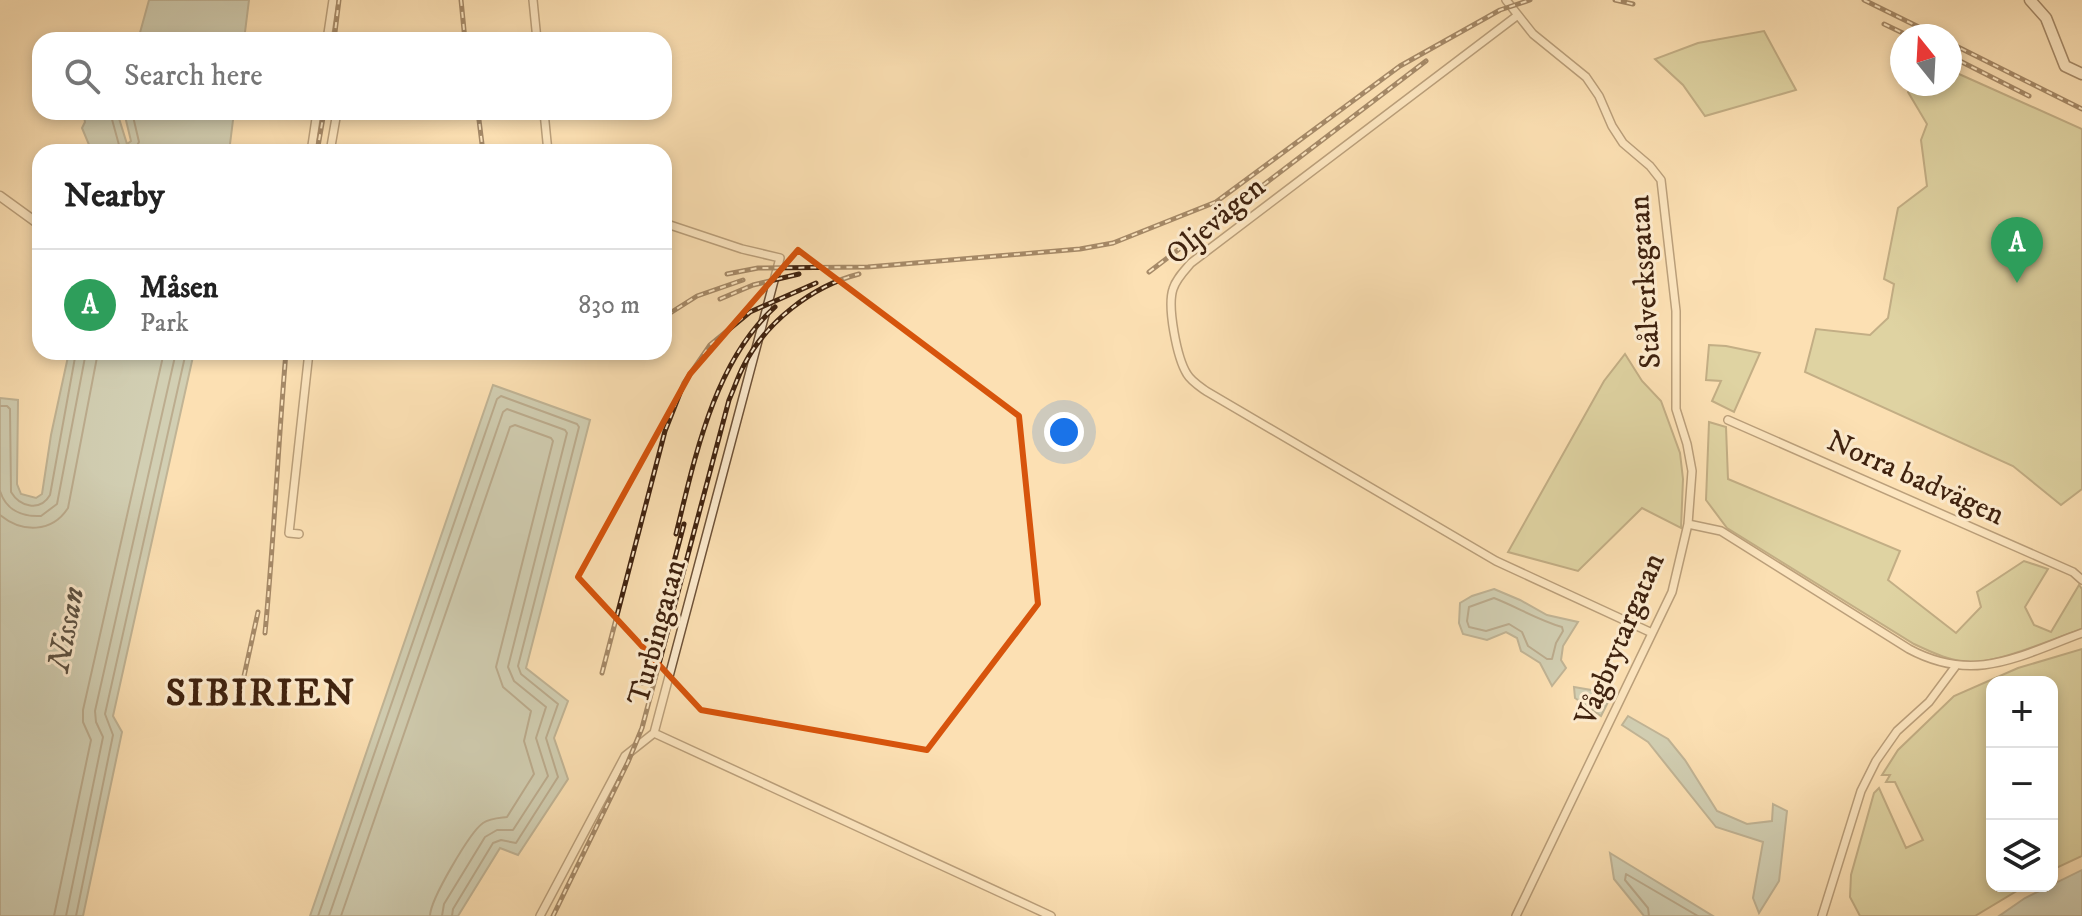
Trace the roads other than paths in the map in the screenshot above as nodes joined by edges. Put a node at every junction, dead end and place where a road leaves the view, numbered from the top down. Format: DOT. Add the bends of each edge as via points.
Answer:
graph roads {
  1 [pos="333,0"];
  2 [pos="533,0"];
  3 [pos="1506,0"];
  4 [pos="2030,0"];
  5 [pos="1518,15"];
  6 [pos="328,32"];
  7 [pos="536,32"];
  8 [pos="2082,74"];
  9 [pos="316,120"];
  10 [pos="336,120"];
  11 [pos="545,120"];
  12 [pos="312,144"];
  13 [pos="331,144"];
  14 [pos="547,144"];
  15 [pos="0,196"];
  16 [pos="32,219"];
  17 [pos="672,226"];
  18 [pos="308,360"];
  19 [pos="1728,420"];
  20 [pos="1688,524"];
  21 [pos="289,533"];
  22 [pos="299,534"];
  23 [pos="286,543"];
  24 [pos="2082,580"];
  25 [pos="1652,633"];
  26 [pos="2082,633"];
  27 [pos="1955,667"];
  28 [pos="654,733"];
  29 [pos="540,916"];
  30 [pos="1051,916"];
  31 [pos="1516,916"];
  32 [pos="1822,916"];
  1 -- 6 [label="street"];
  2 -- 7 [label="street"];
  3 -- 5 [label="street, Stålverksgatan"];
  4 -- 8 [label="main road" via="2046,18 2065,66"];
  5 -- 20 [label="street, Stålverksgatan" via="1586,77 1623,143 1661,180 1676,311 1676,409 1692,471"];
  5 -- 25 [label="street, Oljevägen" via="1200,256 1177,279 1170,304 1183,366 1192,380 1227,403 1496,561"];
  9 -- 12 [label="street"];
  10 -- 13 [label="street"];
  11 -- 14 [label="street"];
  15 -- 16 [label="street"];
  17 -- 28 [label="street, Turbingatan" via="780,258"];
  18 -- 21 [label="street"];
  19 -- 24 [label="street, Norra badvägen"];
  20 -- 25 [label="street, Vågbrytargatan" via="1672,592"];
  20 -- 27 [label="street, Vågbrytargatan" via="1721,531 1909,649"];
  21 -- 22 [label="street"];
  21 -- 23 [label="street"];
  25 -- 31 [label="street, Vågbrytargatan"];
  26 -- 27 [label="street" via="1996,663"];
  27 -- 32 [label="street" via="1876,761 1861,791"];
  28 -- 29 [label="street" via="625,756"];
  28 -- 30 [label="street, Turbingatan"];
}
